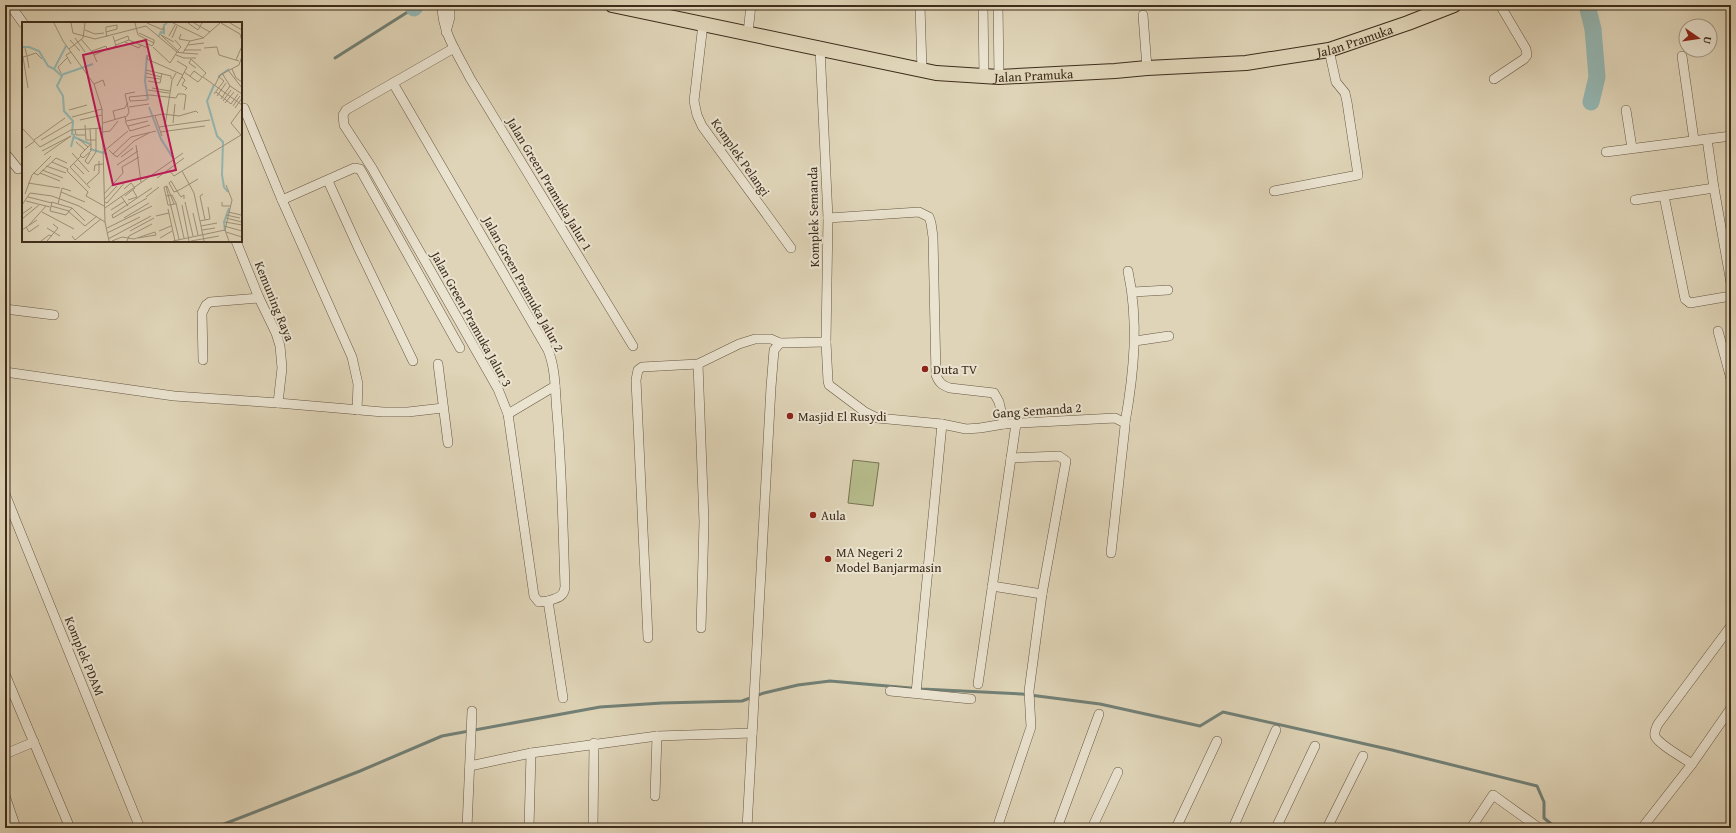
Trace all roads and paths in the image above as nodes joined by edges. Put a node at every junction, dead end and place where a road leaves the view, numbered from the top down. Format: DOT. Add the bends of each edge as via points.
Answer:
graph roads {
  1 [pos="10,5"];
  2 [pos="442,5"];
  3 [pos="450,5"];
  4 [pos="612,5"];
  5 [pos="751,5"];
  6 [pos="920,5"];
  7 [pos="983,5"];
  8 [pos="998,5"];
  9 [pos="1454,5"];
  10 [pos="1500,5"];
  11 [pos="1143,15"];
  12 [pos="22,22"];
  13 [pos="703,24"];
  14 [pos="446,33"];
  15 [pos="748,33"];
  16 [pos="454,48"];
  17 [pos="820,48"];
  18 [pos="1329,50"];
  19 [pos="1682,58"];
  20 [pos="1147,68"];
  21 [pos="922,70"];
  22 [pos="984,77"];
  23 [pos="1000,77"];
  24 [pos="1494,79"];
  25 [pos="393,83"];
  26 [pos="244,108"];
  27 [pos="1626,110"];
  28 [pos="1731,136"];
  29 [pos="1707,139"];
  30 [pos="1694,140"];
  31 [pos="1632,148"];
  32 [pos="1606,152"];
  33 [pos="5,153"];
  34 [pos="18,168"];
  35 [pos="328,180"];
  36 [pos="1714,188"];
  37 [pos="1274,191"];
  38 [pos="1664,196"];
  39 [pos="282,200"];
  40 [pos="1635,200"];
  41 [pos="828,218"];
  42 [pos="236,242"];
  43 [pos="791,248"];
  44 [pos="1128,271"];
  45 [pos="1731,283"];
  46 [pos="1168,290"];
  47 [pos="1133,292"];
  48 [pos="1731,296"];
  49 [pos="259,298"];
  50 [pos="5,309"];
  51 [pos="54,315"];
  52 [pos="1718,331"];
  53 [pos="1169,336"];
  54 [pos="1135,341"];
  55 [pos="826,342"];
  56 [pos="780,343"];
  57 [pos="633,346"];
  58 [pos="460,348"];
  59 [pos="203,360"];
  60 [pos="413,361"];
  61 [pos="438,364"];
  62 [pos="698,364"];
  63 [pos="5,372"];
  64 [pos="1731,379"];
  65 [pos="830,385"];
  66 [pos="555,386"];
  67 [pos="278,403"];
  68 [pos="443,408"];
  69 [pos="357,410"];
  70 [pos="508,414"];
  71 [pos="1125,422"];
  72 [pos="942,424"];
  73 [pos="1004,424"];
  74 [pos="1016,424"];
  75 [pos="448,443"];
  76 [pos="1011,458"];
  77 [pos="5,494"];
  78 [pos="1111,553"];
  79 [pos="992,586"];
  80 [pos="1042,594"];
  81 [pos="548,601"];
  82 [pos="1731,626"];
  83 [pos="701,628"];
  84 [pos="648,638"];
  85 [pos="5,674"];
  86 [pos="978,684"];
  87 [pos="917,689"];
  88 [pos="890,691"];
  89 [pos="563,698"];
  90 [pos="971,699"];
  91 [pos="1731,708"];
  92 [pos="472,711"];
  93 [pos="1099,714"];
  94 [pos="1276,730"];
  95 [pos="752,733"];
  96 [pos="657,736"];
  97 [pos="1216,741"];
  98 [pos="34,742"];
  99 [pos="594,743"];
  100 [pos="1315,746"];
  101 [pos="5,754"];
  102 [pos="531,754"];
  103 [pos="1363,756"];
  104 [pos="1692,764"];
  105 [pos="470,766"];
  106 [pos="1118,772"];
  107 [pos="5,796"];
  108 [pos="655,796"];
  109 [pos="1475,826"];
  110 [pos="16,828"];
  111 [pos="70,828"];
  112 [pos="140,828"];
  113 [pos="467,828"];
  114 [pos="529,828"];
  115 [pos="593,828"];
  116 [pos="747,828"];
  117 [pos="997,828"];
  118 [pos="1057,828"];
  119 [pos="1092,828"];
  120 [pos="1176,828"];
  121 [pos="1233,828"];
  122 [pos="1276,828"];
  123 [pos="1327,828"];
  124 [pos="1539,828"];
  125 [pos="1642,828"];
  1 -- 12 [label="street"];
  2 -- 14 [label="street, Jalan Green Pramuka Jalur 1"];
  3 -- 14 [label="street"];
  4 -- 13 [label="main road, Jalan Pramuka"];
  5 -- 15 [label="street"];
  6 -- 21 [label="street"];
  7 -- 22 [label="street"];
  8 -- 23 [label="street"];
  9 -- 18 [label="main road, Jalan Pramuka" via="1408,24"];
  10 -- 24 [label="street" via="1527,55 1524,60"];
  11 -- 20 [label="street"];
  13 -- 15 [label="main road, Jalan Pramuka"];
  13 -- 43 [label="street, Komplek Pelangi" via="694,101 697,115 702,126"];
  14 -- 16 [label="street, Jalan Green Pramuka Jalur 1"];
  15 -- 17 [label="main road, Jalan Pramuka"];
  16 -- 25 [label="street"];
  16 -- 57 [label="street, Jalan Green Pramuka Jalur 1"];
  17 -- 21 [label="main road, Jalan Pramuka"];
  17 -- 41 [label="street, Komplek Semanda"];
  18 -- 20 [label="main road, Jalan Pramuka" via="1246,63"];
  18 -- 37 [label="street" via="1336,82 1345,93 1358,176"];
  19 -- 30 [label="street"];
  20 -- 23 [label="main road, Jalan Pramuka" via="1115,72"];
  21 -- 22 [label="main road, Jalan Pramuka"];
  22 -- 23 [label="main road, Jalan Pramuka"];
  25 -- 66 [label="street, Jalan Green Pramuka Jalur 2" via="548,350 555,373"];
  25 -- 70 [label="street, Jalan Green Pramuka Jalur 3" via="346,110 344,125 372,168 485,364"];
  26 -- 39 [label="street"];
  27 -- 31 [label="street"];
  28 -- 29 [label="street"];
  29 -- 30 [label="street"];
  29 -- 36 [label="street"];
  30 -- 31 [label="street"];
  31 -- 32 [label="street"];
  33 -- 34 [label="street"];
  35 -- 39 [label="street"];
  35 -- 58 [label="street" via="354,168 360,168"];
  35 -- 60 [label="street"];
  36 -- 38 [label="street"];
  36 -- 45 [label="street"];
  38 -- 40 [label="street"];
  38 -- 48 [label="street" via="1685,299 1690,303"];
  39 -- 69 [label="street" via="352,357 358,384"];
  41 -- 55 [label="street, Komplek Semanda"];
  41 -- 73 [label="street" via="919,212 929,217 938,381 950,388 994,394 999,402"];
  42 -- 49 [label="street, Kemuning Raya"];
  44 -- 47 [label="street"];
  46 -- 47 [label="street"];
  47 -- 54 [label="street"];
  49 -- 59 [label="street" via="210,302 206,305 202,313"];
  49 -- 67 [label="street, Kemuning Raya" via="280,346 282,368"];
  50 -- 51 [label="street"];
  52 -- 64 [label="street"];
  53 -- 54 [label="street"];
  54 -- 71 [label="street" via="1132,382"];
  55 -- 56 [label="street"];
  55 -- 65 [label="street, Komplek Semanda" via="826,374"];
  56 -- 62 [label="street" via="771,339 755,339"];
  56 -- 95 [label="street" via="774,350 771,387"];
  61 -- 68 [label="street"];
  62 -- 83 [label="street" via="704,522"];
  62 -- 84 [label="street" via="642,367 637,374"];
  63 -- 67 [label="street" via="174,396"];
  65 -- 72 [label="street, Gang Semanda 2" via="877,418"];
  66 -- 70 [label="street"];
  66 -- 81 [label="street, Jalan Green Pramuka Jalur 2" via="565,587 561,596"];
  67 -- 69 [label="street"];
  68 -- 69 [label="street" via="408,412"];
  68 -- 75 [label="street"];
  70 -- 81 [label="street, Jalan Green Pramuka Jalur 3" via="534,596 539,602"];
  71 -- 74 [label="street, Gang Semanda 2" via="1115,418"];
  71 -- 78 [label="street"];
  72 -- 73 [label="street, Gang Semanda 2" via="966,429"];
  72 -- 87 [label="street"];
  73 -- 74 [label="street, Gang Semanda 2"];
  74 -- 76 [label="street"];
  76 -- 79 [label="street"];
  76 -- 80 [label="street" via="1059,456 1066,461"];
  77 -- 112 [label="street, Komplek PDAM"];
  79 -- 80 [label="street"];
  79 -- 86 [label="street"];
  80 -- 117 [label="street" via="1029,694 1031,727"];
  81 -- 89 [label="street"];
  82 -- 104 [label="street" via="1655,731 1655,736 1660,742"];
  85 -- 98 [label="street"];
  87 -- 88 [label="street"];
  87 -- 90 [label="street"];
  91 -- 104 [label="street"];
  92 -- 105 [label="street"];
  93 -- 118 [label="street"];
  94 -- 121 [label="street"];
  95 -- 96 [label="street"];
  95 -- 116 [label="street"];
  96 -- 99 [label="street"];
  96 -- 108 [label="street"];
  97 -- 120 [label="street"];
  98 -- 101 [label="street"];
  98 -- 111 [label="street"];
  99 -- 102 [label="street"];
  99 -- 115 [label="street"];
  100 -- 122 [label="street"];
  102 -- 105 [label="street"];
  102 -- 114 [label="street"];
  103 -- 123 [label="street"];
  104 -- 125 [label="street"];
  105 -- 113 [label="street"];
  106 -- 119 [label="street"];
  107 -- 110 [label="street"];
  109 -- 124 [label="street" via="1493,795"];
}
